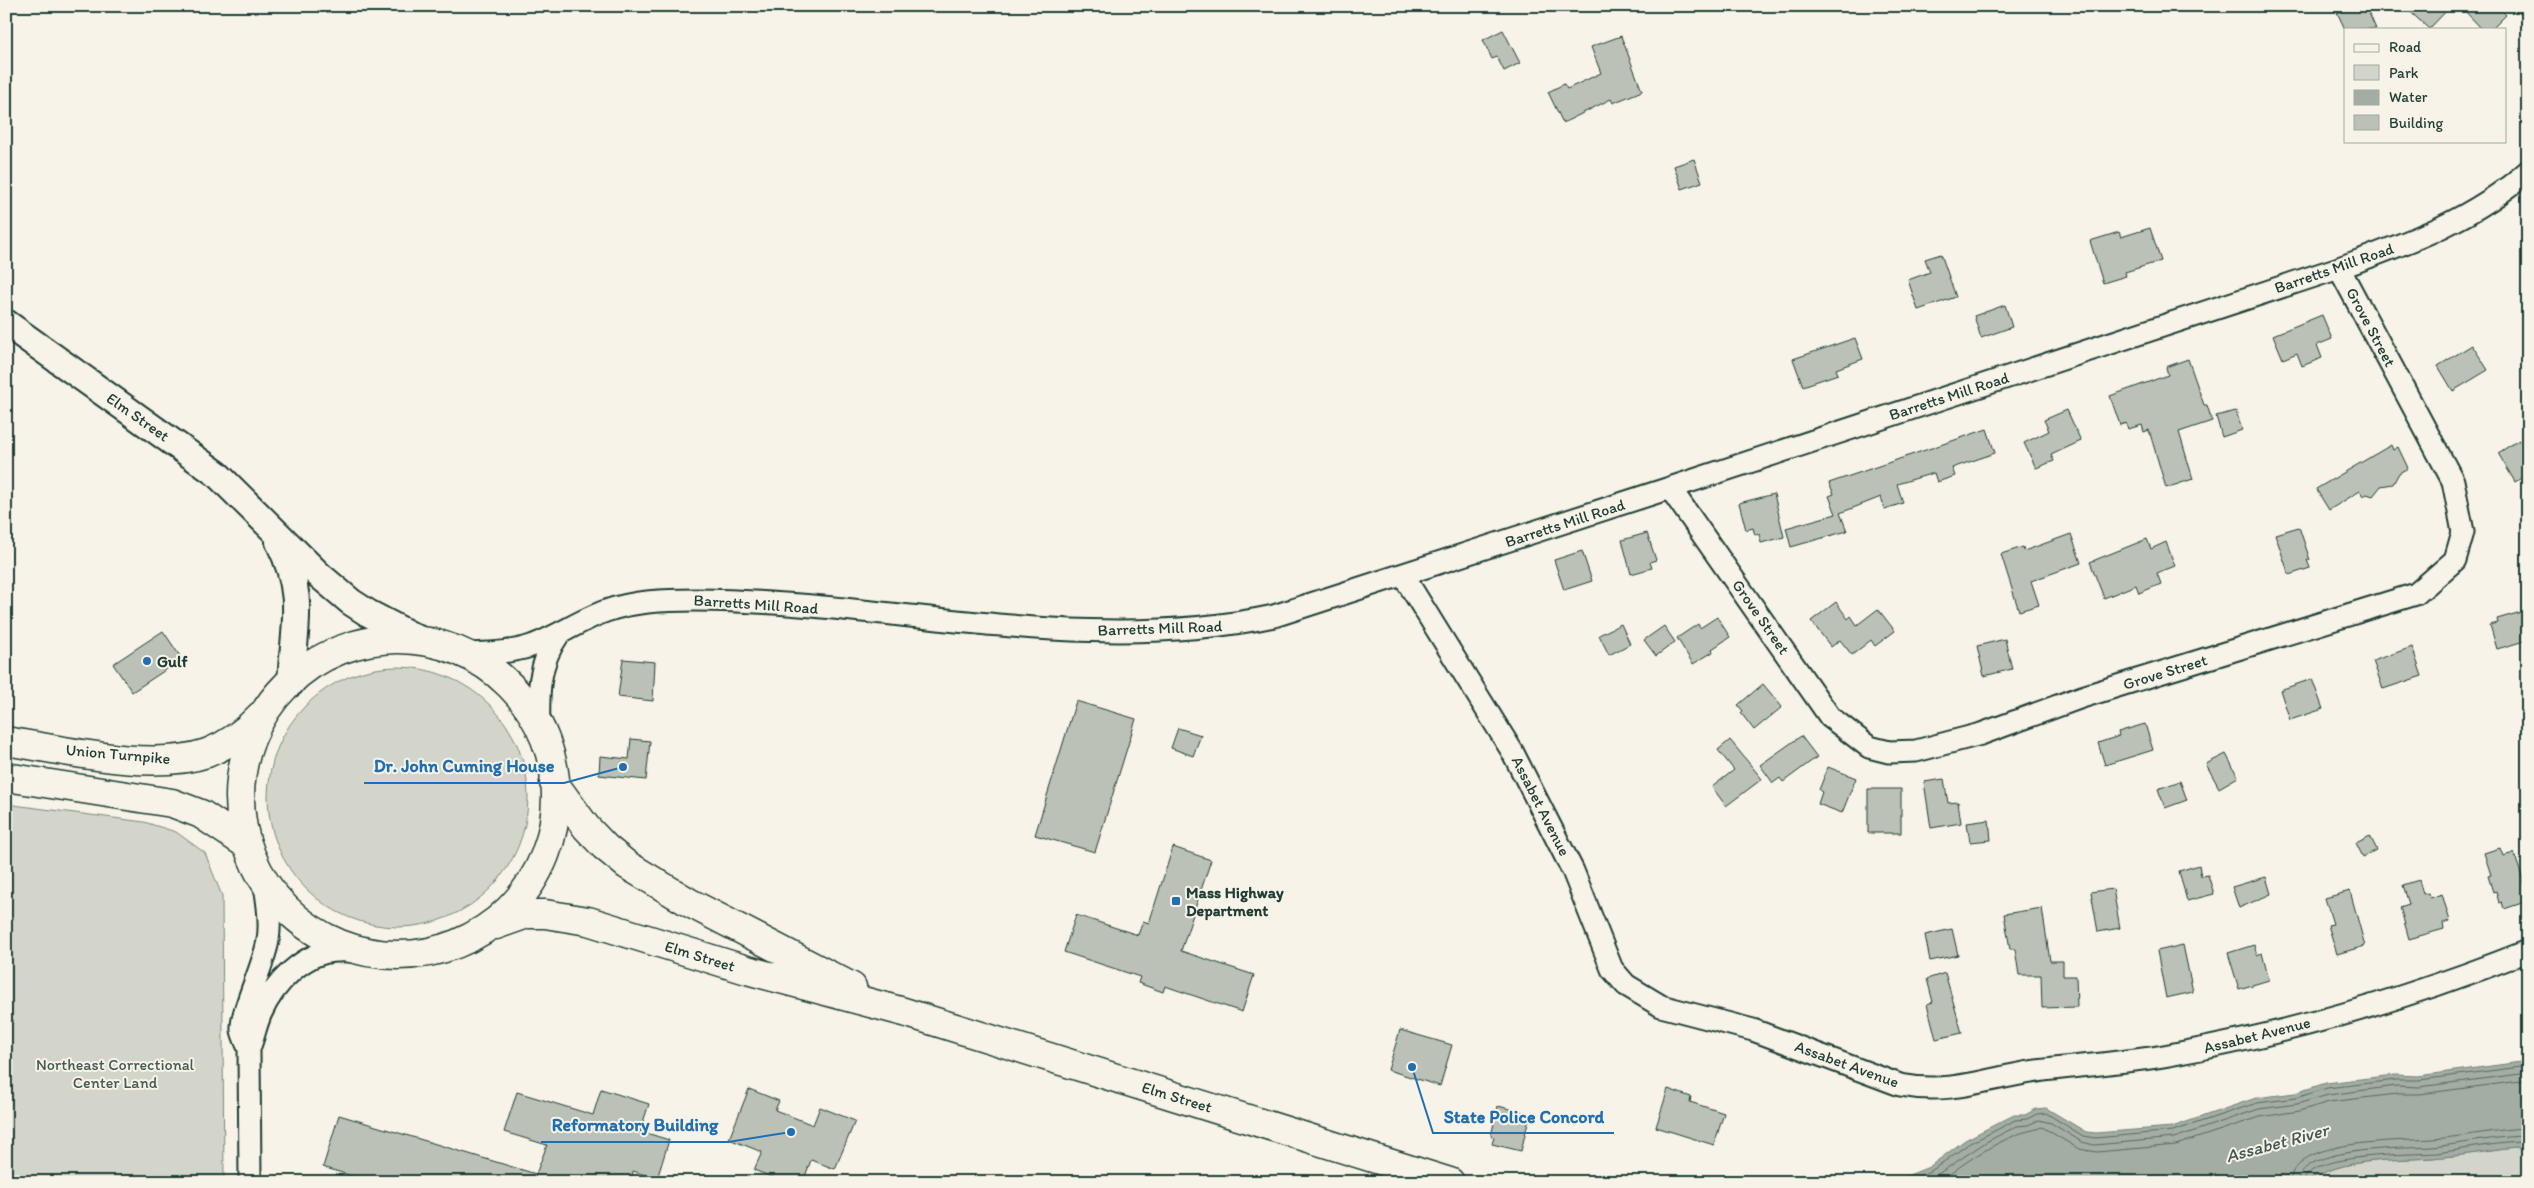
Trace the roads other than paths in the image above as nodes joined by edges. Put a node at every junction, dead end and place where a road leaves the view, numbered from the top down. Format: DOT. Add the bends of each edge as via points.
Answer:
graph roads {
  1 [pos="2528,171"];
  2 [pos="2339,268"];
  3 [pos="6,323"];
  4 [pos="1670,488"];
  5 [pos="264,518"];
  6 [pos="1403,575"];
  7 [pos="559,634"];
  8 [pos="420,640"];
  9 [pos="466,654"];
  10 [pos="291,683"];
  11 [pos="272,704"];
  12 [pos="539,728"];
  13 [pos="6,741"];
  14 [pos="6,777"];
  15 [pos="554,784"];
  16 [pos="243,842"];
  17 [pos="265,886"];
  18 [pos="496,925"];
  19 [pos="2528,951"];
  20 [pos="377,954"];
  21 [pos="904,1012"];
  22 [pos="249,1049"];
  23 [pos="250,1182"];
  24 [pos="1450,1182"];
  1 -- 2 [label="street, Barretts Mill Road" via="2486,204 2459,220"];
  2 -- 4 [label="street, Barretts Mill Road"];
  2 -- 4 [label="street, Grove Street" via="2454,481 2463,532 2455,560 2416,594 2082,697 1982,734 1916,751 1889,752 1868,748 1830,717"];
  3 -- 5 [label="main road, Elm Street" via="217,474"];
  4 -- 6 [label="street, Barretts Mill Road"];
  5 -- 8 [label="main road, Elm Street" via="319,575 351,602"];
  5 -- 10 [label="main road, Elm Street" via="287,556 297,591"];
  6 -- 7 [label="street, Barretts Mill Road" via="1274,616 1195,629 1066,630 666,600 604,611"];
  6 -- 19 [label="street, Assabet Avenue" via="1512,751 1573,870 1612,969 1626,985 1661,1006 1753,1030 1900,1085 1925,1090 1946,1089 2037,1071 2135,1060 2252,1037 2415,993"];
  7 -- 9 [label="street, Barretts Mill Road" via="521,648"];
  7 -- 12 [label="street" via="542,664"];
  8 -- 9 [label="highway"];
  8 -- 10 [label="highway" via="387,638 340,649 303,670"];
  9 -- 12 [label="highway" via="484,663 513,688"];
  10 -- 11 [label="highway"];
  11 -- 13 [label="highway, Union Turnpike" via="229,743 207,753 180,759 114,757"];
  11 -- 16 [label="highway" via="246,757 240,804"];
  12 -- 15 [label="highway" via="552,764"];
  14 -- 16 [label="highway" via="172,803 201,814"];
  15 -- 18 [label="highway" via="553,816 540,863 524,890"];
  15 -- 21 [label="highway, Elm Street" via="605,847 654,883"];
  16 -- 17 [label="highway" via="251,864"];
  17 -- 20 [label="highway" via="290,913 310,928 352,948"];
  17 -- 22 [label="street" via="269,939 242,1030"];
  18 -- 20 [label="highway" via="482,935 445,949 401,956"];
  18 -- 21 [label="highway, Elm Street" via="527,914 566,916 746,970"];
  20 -- 22 [label="street" via="337,950 319,954 299,965 270,997 260,1014"];
  21 -- 24 [label="highway, Elm Street"];
  22 -- 23 [label="street"];
}
